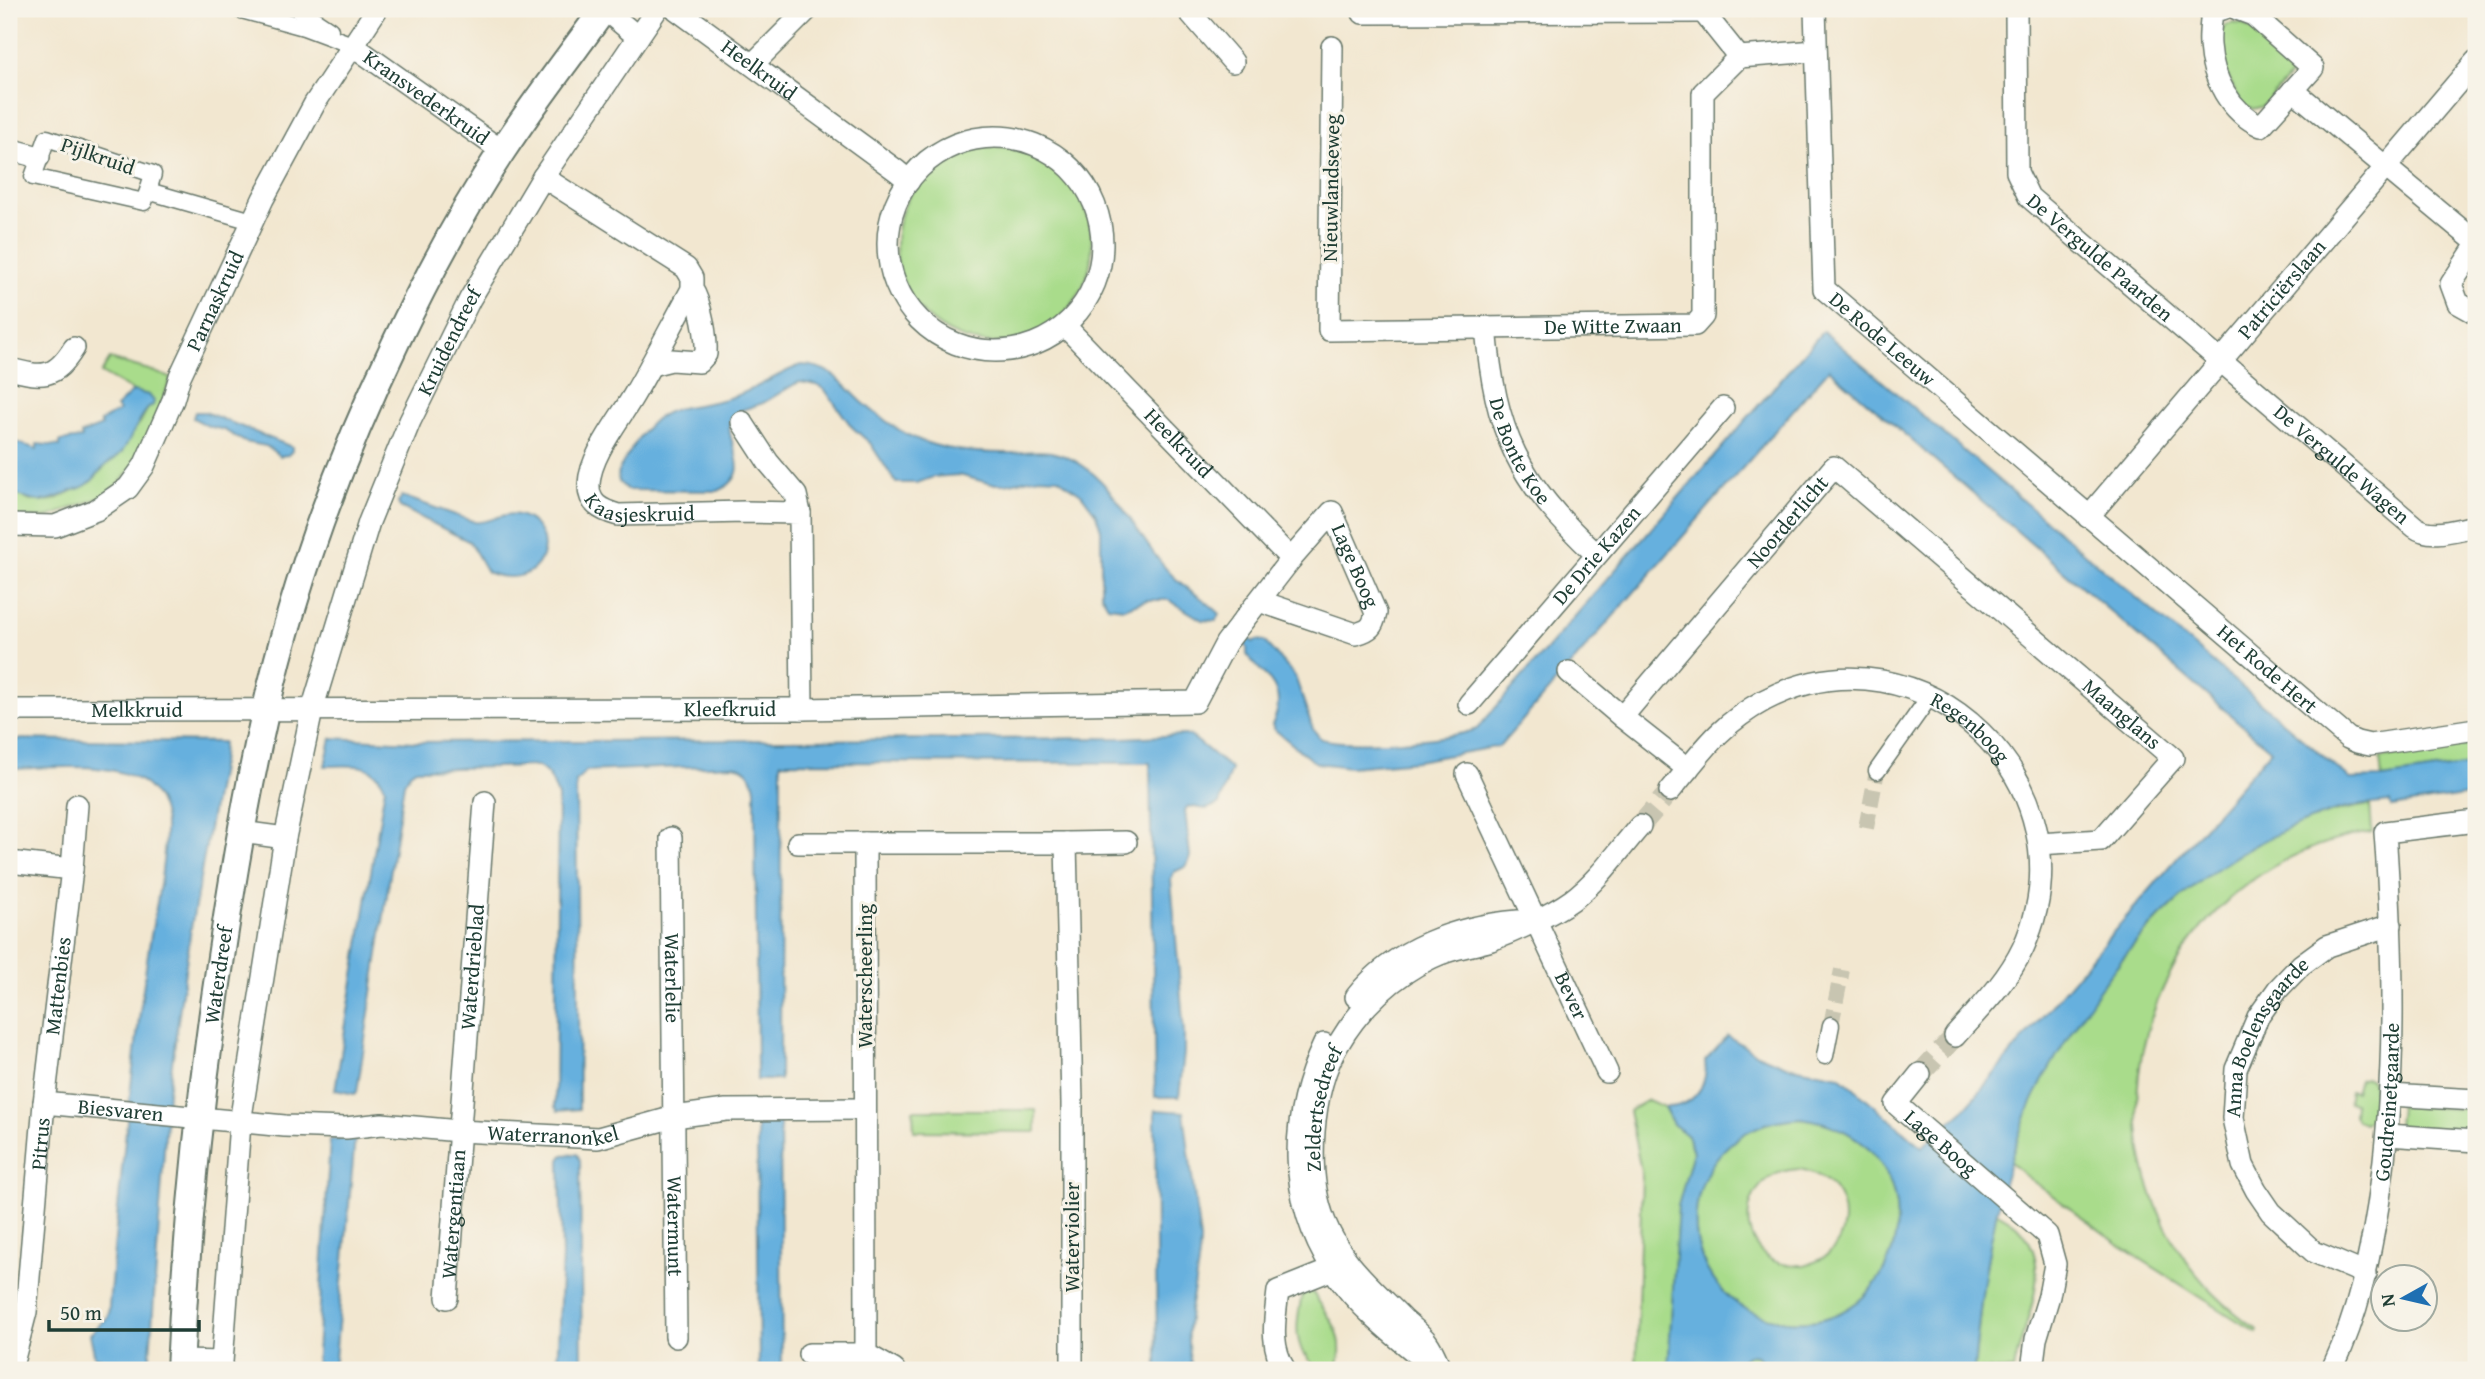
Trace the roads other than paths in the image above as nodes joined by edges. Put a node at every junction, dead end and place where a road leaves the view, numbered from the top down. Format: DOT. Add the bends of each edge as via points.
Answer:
graph roads {
  1 [pos="238,9"];
  2 [pos="298,9"];
  3 [pos="377,9"];
  4 [pos="604,9"];
  5 [pos="657,9"];
  6 [pos="676,9"];
  7 [pos="808,9"];
  8 [pos="1187,9"];
  9 [pos="1815,9"];
  10 [pos="2016,9"];
  11 [pos="2223,9"];
  12 [pos="2237,9"];
  13 [pos="1703,10"];
  14 [pos="1363,11"];
  15 [pos="638,37"];
  16 [pos="352,45"];
  17 [pos="1332,47"];
  18 [pos="1733,49"];
  19 [pos="1816,51"];
  20 [pos="2476,61"];
  21 [pos="1233,62"];
  22 [pos="752,64"];
  23 [pos="2293,90"];
  24 [pos="9,149"];
  25 [pos="502,151"];
  26 [pos="39,157"];
  27 [pos="2386,166"];
  28 [pos="543,177"];
  29 [pos="909,181"];
  30 [pos="148,191"];
  31 [pos="252,221"];
  32 [pos="2476,244"];
  33 [pos="692,289"];
  34 [pos="2476,313"];
  35 [pos="1065,326"];
  36 [pos="1486,327"];
  37 [pos="1329,330"];
  38 [pos="74,348"];
  39 [pos="2221,360"];
  40 [pos="651,365"];
  41 [pos="9,369"];
  42 [pos="1723,408"];
  43 [pos="742,422"];
  44 [pos="800,513"];
  45 [pos="2088,517"];
  46 [pos="9,525"];
  47 [pos="2476,526"];
  48 [pos="1596,554"];
  49 [pos="1291,559"];
  50 [pos="1259,601"];
  51 [pos="2005,613"];
  52 [pos="1569,672"];
  53 [pos="1930,696"];
  54 [pos="1469,704"];
  55 [pos="802,709"];
  56 [pos="9,710"];
  57 [pos="265,710"];
  58 [pos="312,710"];
  59 [pos="1622,717"];
  60 [pos="2476,729"];
  61 [pos="1688,769"];
  62 [pos="1877,771"];
  63 [pos="1467,774"];
  64 [pos="1671,792"];
  65 [pos="485,802"];
  66 [pos="77,805"];
  67 [pos="2476,821"];
  68 [pos="1640,826"];
  69 [pos="241,832"];
  70 [pos="285,838"];
  71 [pos="671,838"];
  72 [pos="1126,842"];
  73 [pos="798,843"];
  74 [pos="865,843"];
  75 [pos="1066,843"];
  76 [pos="2039,844"];
  77 [pos="9,862"];
  78 [pos="72,869"];
  79 [pos="1534,920"];
  80 [pos="2392,925"];
  81 [pos="1831,1025"];
  82 [pos="1955,1036"];
  83 [pos="1825,1056"];
  84 [pos="1606,1072"];
  85 [pos="1915,1080"];
  86 [pos="2390,1095"];
  87 [pos="2476,1100"];
  88 [pos="44,1103"];
  89 [pos="865,1109"];
  90 [pos="674,1117"];
  91 [pos="198,1119"];
  92 [pos="240,1123"];
  93 [pos="459,1131"];
  94 [pos="2388,1135"];
  95 [pos="2476,1141"];
  96 [pos="1333,1269"];
  97 [pos="2366,1275"];
  98 [pos="447,1298"];
  99 [pos="677,1337"];
  100 [pos="13,1342"];
  101 [pos="809,1354"];
  102 [pos="866,1354"];
  103 [pos="2334,1365"];
  104 [pos="180,1366"];
  105 [pos="11,1370"];
  106 [pos="894,1370"];
  107 [pos="1072,1370"];
  108 [pos="1285,1370"];
  109 [pos="1439,1370"];
  110 [pos="2032,1370"];
  1 -- 16 [label="street"];
  2 -- 16 [label="street"];
  3 -- 16 [label="street, Parnaskruid"];
  4 -- 15 [label="street"];
  4 -- 25 [label="street"];
  5 -- 15 [label="street, Kruidendreef"];
  6 -- 22 [label="street, Heelkruid"];
  7 -- 22 [label="street"];
  8 -- 21 [label="street"];
  9 -- 19 [label="street, De Rode Leeuw"];
  10 -- 39 [label="street, De Vergulde Paarden" via="2017,172 2029,197"];
  11 -- 23 [label="street" via="2212,11 2210,45 2214,71 2226,97 2248,120 2261,126"];
  12 -- 23 [label="street" via="2252,15 2313,68"];
  13 -- 14 [label="street"];
  13 -- 18 [label="street"];
  15 -- 28 [label="street, Kruidendreef"];
  16 -- 25 [label="street, Kransvederkruid"];
  16 -- 31 [label="street, Parnaskruid" via="315,103"];
  17 -- 37 [label="street, Nieuwlandseweg"];
  18 -- 19 [label="street"];
  18 -- 36 [label="street, De Witte Zwaan" via="1703,93 1703,316 1695,325"];
  19 -- 45 [label="street, De Rode Leeuw" via="1824,289"];
  20 -- 27 [label="street, Patriciërslaan"];
  22 -- 29 [label="street, Heelkruid"];
  23 -- 27 [label="street"];
  24 -- 26 [label="street, Pijlkruid"];
  25 -- 57 [label="street" via="420,295 346,454 298,594"];
  26 -- 30 [label="street, Pijlkruid" via="33,177 144,202"];
  26 -- 30 [label="street, Pijlkruid" via="47,138 153,174"];
  27 -- 32 [label="street"];
  27 -- 39 [label="street, Patriciërslaan"];
  28 -- 33 [label="street" via="686,268"];
  28 -- 58 [label="street, Kruidendreef" via="471,299 410,421 369,522"];
  29 -- 35 [label="street" via="898,200 888,241 895,283 918,318 950,342 989,351 1030,345"];
  29 -- 35 [label="street" via="947,149 986,137 1028,142 1064,163 1089,195 1101,234 1094,284"];
  30 -- 31 [label="street, Pijlkruid"];
  31 -- 46 [label="street, Parnaskruid" via="180,376 144,467 128,488 96,510 55,526"];
  32 -- 34 [label="street" via="2451,284 2458,303"];
  33 -- 40 [label="street, Kaasjeskruid"];
  33 -- 40 [label="street" via="706,348 703,359"];
  35 -- 49 [label="street, Heelkruid"];
  36 -- 37 [label="street, De Witte Zwaan"];
  36 -- 48 [label="street, De Bonte Koe" via="1493,390 1513,451 1535,489"];
  38 -- 41 [label="street" via="49,374"];
  39 -- 45 [label="street, Patriciërslaan"];
  39 -- 47 [label="street, De Vergulde Wagen" via="2423,533"];
  40 -- 44 [label="street, Kaasjeskruid" via="594,462 589,483 591,499 599,510 618,515"];
  42 -- 48 [label="street, De Drie Kazen"];
  43 -- 44 [label="street" via="796,495"];
  44 -- 55 [label="street"];
  45 -- 60 [label="street, Het Rode Hert" via="2357,743 2370,745"];
  48 -- 54 [label="street, De Drie Kazen"];
  49 -- 50 [label="street"];
  49 -- 50 [label="street, Lage Boog" via="1332,512 1377,613 1370,630 1356,634"];
  50 -- 55 [label="street, Kleefkruid" via="1226,643 1195,702"];
  51 -- 59 [label="street, Noorderlicht" via="1834,467"];
  51 -- 76 [label="street, Maanglans" via="2173,758 2101,840"];
  52 -- 59 [label="street"];
  53 -- 61 [label="street, Regenboog" via="1858,678 1794,688 1726,725"];
  53 -- 62 [label="street"];
  53 -- 76 [label="street, Regenboog" via="1955,709 2003,754 2023,788"];
  55 -- 58 [label="street, Kleefkruid"];
  56 -- 57 [label="street, Melkkruid"];
  57 -- 58 [label="street, Kleefkruid"];
  57 -- 69 [label="street, Waterdreef"];
  58 -- 70 [label="street, Waterdreef"];
  59 -- 61 [label="street"];
  61 -- 64 [label="street, Regenboog"];
  63 -- 79 [label="street"];
  65 -- 93 [label="street, Waterdrieblad"];
  66 -- 78 [label="street, Mattenbies"];
  67 -- 80 [label="street, Goudreinetgaarde" via="2385,832"];
  68 -- 79 [label="street, Zeldertsedreef" via="1572,900"];
  69 -- 70 [label="street"];
  69 -- 91 [label="street, Waterdreef"];
  70 -- 92 [label="street, Waterdreef"];
  71 -- 90 [label="street, Waterlelie"];
  72 -- 75 [label="street"];
  73 -- 74 [label="street"];
  74 -- 75 [label="street"];
  74 -- 89 [label="street, Waterscheerling"];
  75 -- 107 [label="street, Waterviolier"];
  76 -- 82 [label="street, Regenboog" via="2036,908 2022,950"];
  77 -- 78 [label="street"];
  78 -- 88 [label="street, Mattenbies"];
  79 -- 84 [label="street, Bever"];
  79 -- 96 [label="street, Zeldertsedreef" via="1487,923 1434,938 1371,980 1329,1032 1310,1073 1300,1110 1297,1149 1301,1190"];
  79 -- 109 [label="street, Zeldertsedreef" via="1491,940 1453,947 1428,959 1373,998 1338,1043 1316,1114 1312,1157 1325,1222 1345,1261 1427,1342"];
  80 -- 86 [label="street, Goudreinetgaarde"];
  80 -- 97 [label="street, Anna Boelensgaarde" via="2327,946 2301,965 2258,1017 2236,1069 2234,1118 2243,1165 2256,1190 2271,1212 2314,1252"];
  81 -- 83 [label="street"];
  85 -- 110 [label="street, Lage Boog" via="1896,1104 2047,1236 2055,1264"];
  86 -- 87 [label="street"];
  86 -- 94 [label="street, Goudreinetgaarde"];
  88 -- 91 [label="street, Biesvaren"];
  88 -- 100 [label="street, Pitrus" via="26,1312"];
  89 -- 90 [label="street, Waterranonkel" via="726,1110"];
  89 -- 102 [label="street"];
  90 -- 93 [label="street, Waterranonkel" via="598,1138"];
  90 -- 99 [label="street, Watermunt"];
  91 -- 92 [label="street"];
  91 -- 104 [label="street, Waterdreef"];
  92 -- 93 [label="street, Waterranonkel" via="322,1128 382,1124"];
  92 -- 104 [label="street, Waterdreef" via="222,1362"];
  93 -- 98 [label="street, Watergentiaan"];
  94 -- 95 [label="street"];
  94 -- 97 [label="street, Goudreinetgaarde"];
  96 -- 108 [label="street" via="1278,1291 1273,1329"];
  96 -- 109 [label="street, Zeldertsedreef" via="1354,1296"];
  97 -- 103 [label="street, Goudreinetgaarde"];
  100 -- 105 [label="street, Pitrus"];
  101 -- 102 [label="street"];
  102 -- 106 [label="street"];
}
